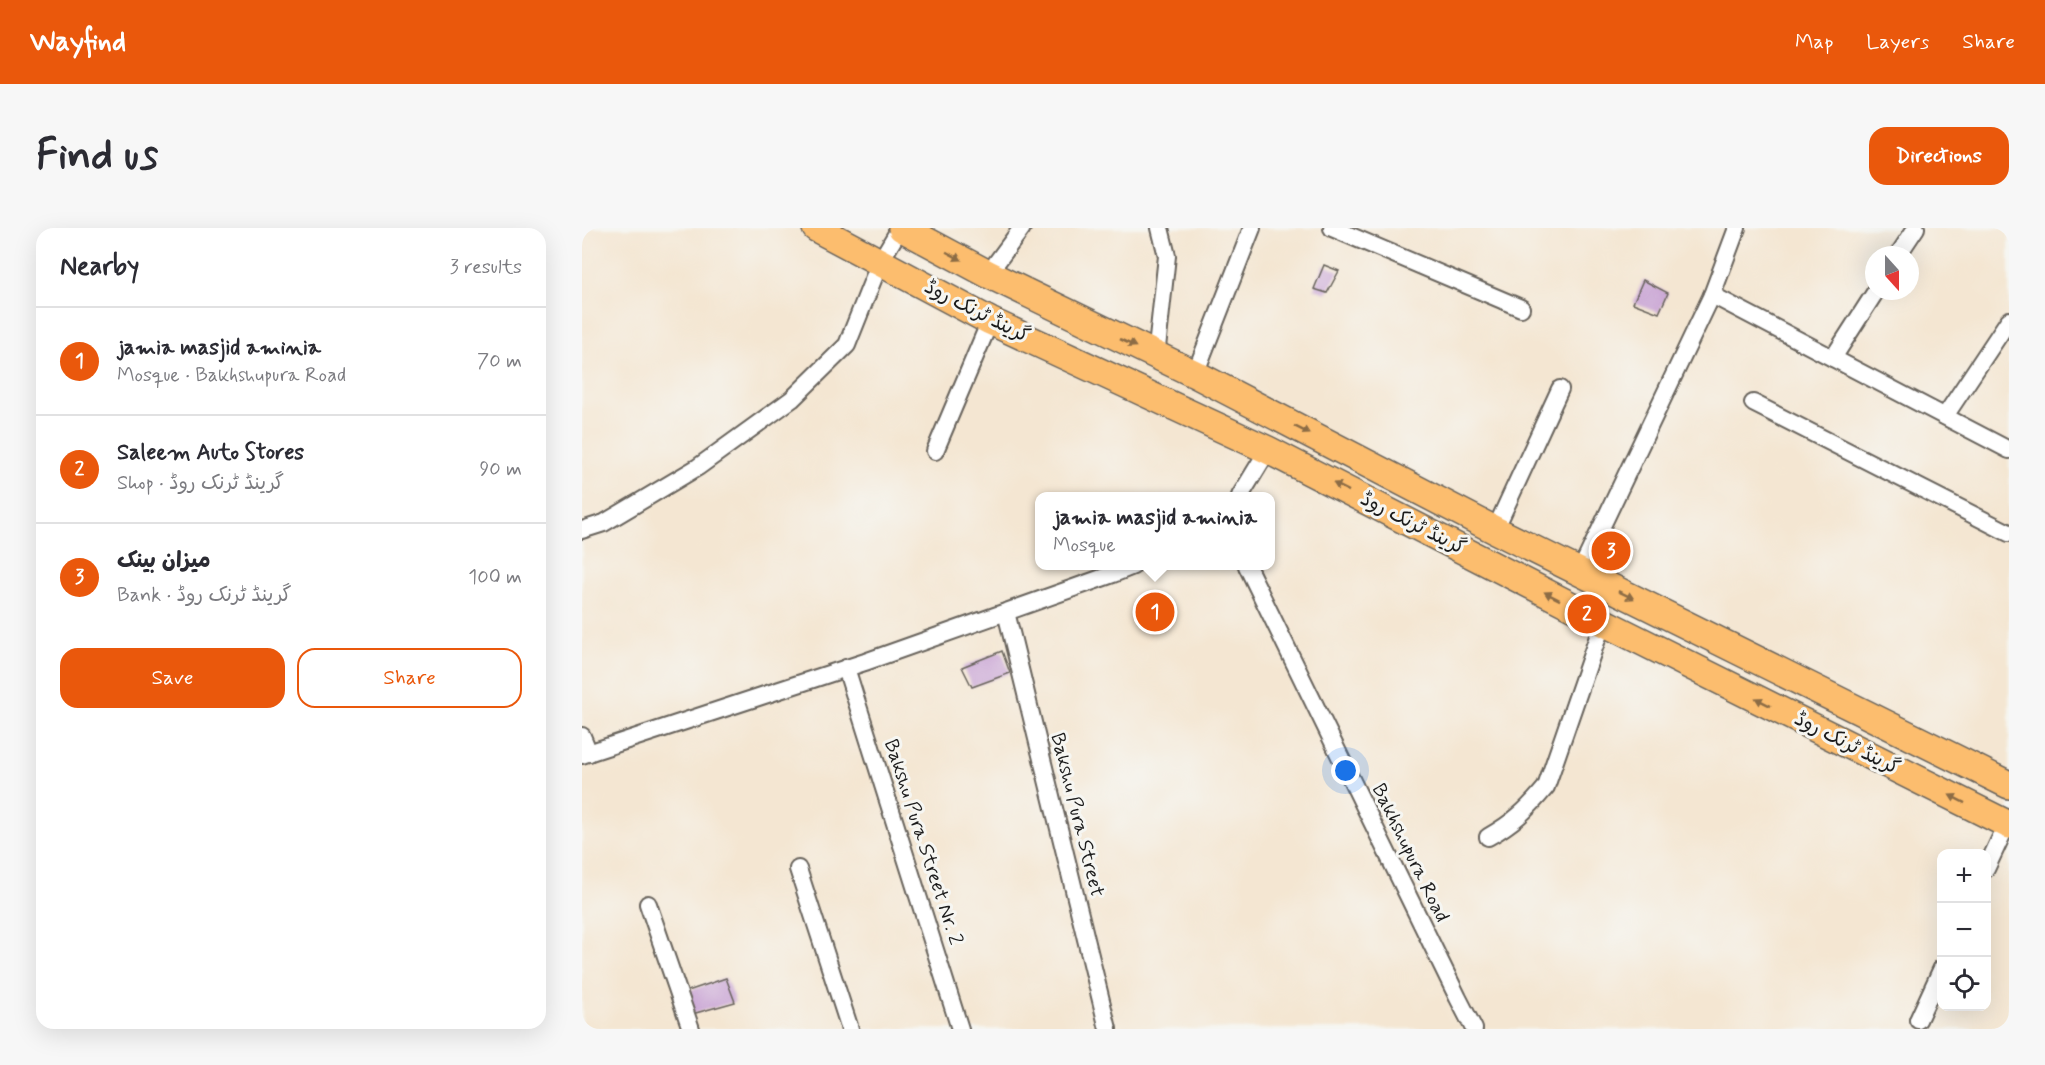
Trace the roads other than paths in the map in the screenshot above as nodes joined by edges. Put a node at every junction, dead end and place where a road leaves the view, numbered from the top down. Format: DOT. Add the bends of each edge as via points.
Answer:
graph roads {
  1 [pos="816,228"];
  2 [pos="901,228"];
  3 [pos="1022,228"];
  4 [pos="1160,228"];
  5 [pos="1252,228"];
  6 [pos="1332,228"];
  7 [pos="1737,228"];
  8 [pos="1916,228"];
  9 [pos="1904,246"];
  10 [pos="880,262"];
  11 [pos="988,274"];
  12 [pos="1712,295"];
  13 [pos="1870,300"];
  14 [pos="1521,308"];
  15 [pos="2009,320"];
  16 [pos="990,321"];
  17 [pos="1156,357"];
  18 [pos="1833,358"];
  19 [pos="1195,375"];
  20 [pos="1560,389"];
  21 [pos="1753,403"];
  22 [pos="1945,416"];
  23 [pos="1268,450"];
  24 [pos="2009,450"];
  25 [pos="935,451"];
  26 [pos="1242,492"];
  27 [pos="582,530"];
  28 [pos="1495,530"];
  29 [pos="2009,533"];
  30 [pos="1123,570"];
  31 [pos="1249,570"];
  32 [pos="1580,572"];
  33 [pos="1006,612"];
  34 [pos="1603,622"];
  35 [pos="846,668"];
  36 [pos="1847,704"];
  37 [pos="1829,735"];
  38 [pos="582,736"];
  39 [pos="586,754"];
  40 [pos="2009,785"];
  41 [pos="2008,824"];
  42 [pos="1488,837"];
  43 [pos="1991,859"];
  44 [pos="798,869"];
  45 [pos="648,904"];
  46 [pos="1937,977"];
  47 [pos="1917,1020"];
  48 [pos="691,1029"];
  49 [pos="850,1029"];
  50 [pos="960,1029"];
  51 [pos="1108,1029"];
  52 [pos="1474,1029"];
  1 -- 10 [label="main road, گرینڈ ٹرنک روڈ"];
  2 -- 10 [label="street"];
  2 -- 11 [label="main road, گرینڈ ٹرنک روڈ, one-way"];
  3 -- 11 [label="street"];
  4 -- 17 [label="street" via="1167,256"];
  5 -- 19 [label="street"];
  6 -- 14 [label="street"];
  7 -- 12 [label="street"];
  8 -- 9 [label="street"];
  10 -- 16 [label="main road, گرینڈ ٹرنک روڈ"];
  10 -- 27 [label="street" via="848,345 792,399 698,467 604,523"];
  11 -- 17 [label="main road, گرینڈ ٹرنک روڈ, one-way"];
  12 -- 18 [label="street"];
  12 -- 32 [label="street"];
  13 -- 18 [label="street"];
  15 -- 22 [label="street"];
  16 -- 23 [label="main road, گرینڈ ٹرنک روڈ"];
  16 -- 25 [label="street"];
  17 -- 19 [label="main road, گرینڈ ٹرنک روڈ"];
  18 -- 22 [label="street"];
  19 -- 28 [label="main road, گرینڈ ٹرنک روڈ, one-way"];
  20 -- 28 [label="street"];
  21 -- 29 [label="street"];
  22 -- 24 [label="street"];
  23 -- 26 [label="street"];
  34 -- 23 [label="main road, گرینڈ ٹرنک روڈ, one-way"];
  28 -- 32 [label="main road, گرینڈ ٹرنک روڈ"];
  30 -- 33 [label="street"];
  31 -- 52 [label="street, Bakhshupura Road"];
  32 -- 36 [label="main road, گرینڈ ٹرنک روڈ, one-way"];
  33 -- 35 [label="street"];
  33 -- 51 [label="street, Bakshu Pura Street"];
  37 -- 34 [label="main road, گرینڈ ٹرنک روڈ, one-way"];
  34 -- 42 [label="street" via="1546,787 1530,808"];
  35 -- 39 [label="street"];
  35 -- 50 [label="street, Bakshu Pura Street Nr. 2"];
  36 -- 37 [label="main road"];
  36 -- 40 [label="main road, گرینڈ ٹرنک روڈ"];
  41 -- 37 [label="main road, گرینڈ ٹرنک روڈ, one-way"];
  38 -- 39 [label="street"];
  41 -- 43 [label="street"];
  44 -- 49 [label="street"];
  45 -- 48 [label="street"];
  46 -- 47 [label="street"];
}
